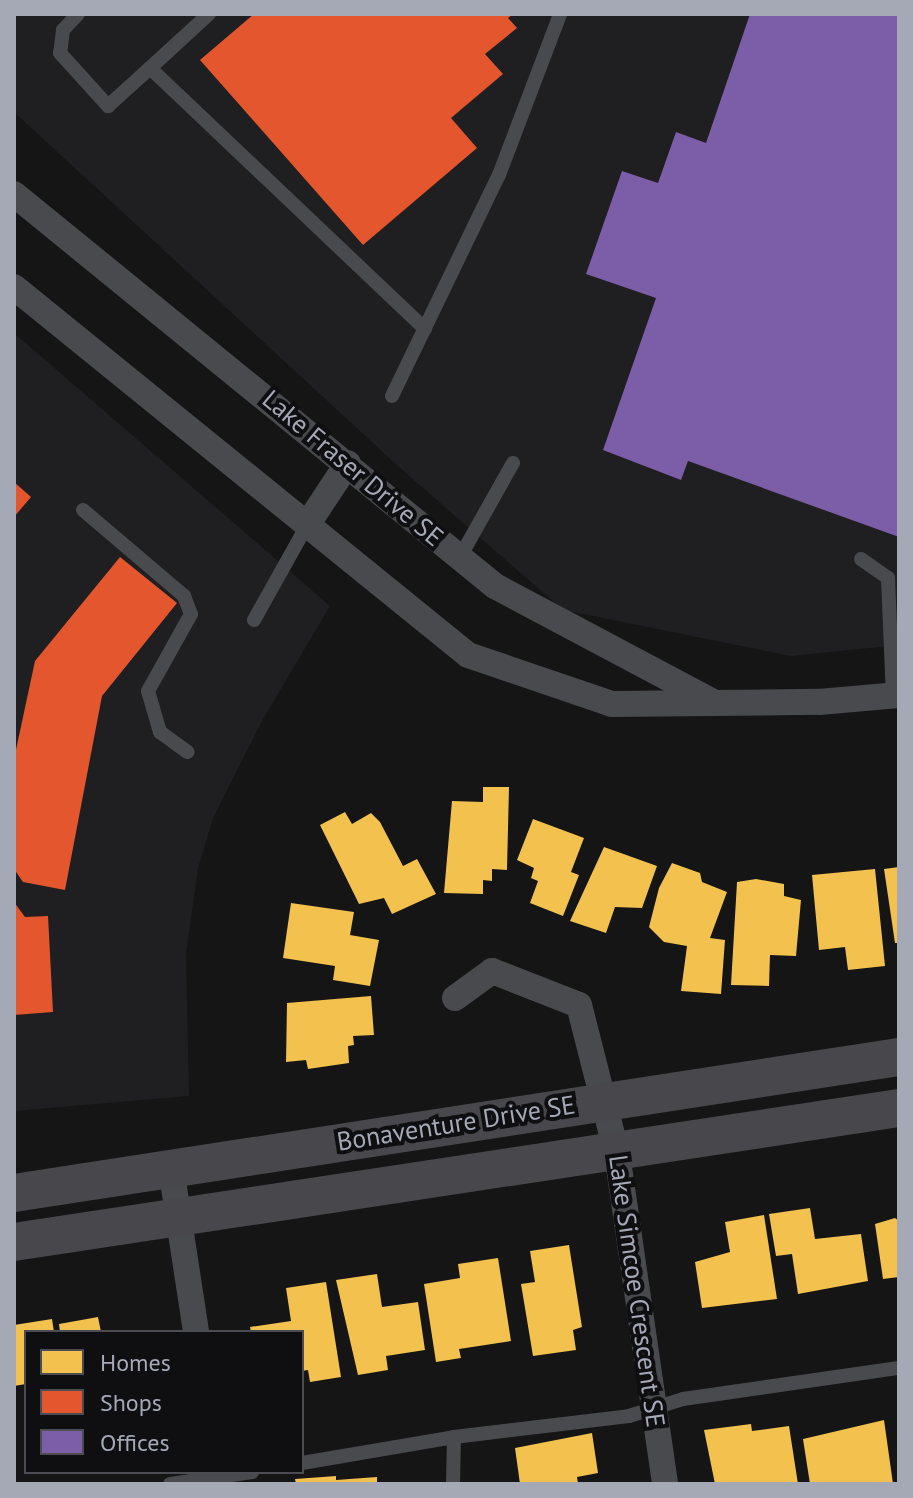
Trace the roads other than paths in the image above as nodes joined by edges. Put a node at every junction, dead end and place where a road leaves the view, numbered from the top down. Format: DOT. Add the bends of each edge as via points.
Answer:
graph roads {
  1 [pos="78,14"];
  2 [pos="209,14"];
  3 [pos="560,14"];
  4 [pos="150,68"];
  5 [pos="14,194"];
  6 [pos="14,287"];
  7 [pos="425,329"];
  8 [pos="392,396"];
  9 [pos="348,463"];
  10 [pos="513,463"];
  11 [pos="83,510"];
  12 [pos="307,525"];
  13 [pos="460,557"];
  14 [pos="861,559"];
  15 [pos="254,620"];
  16 [pos="896,695"];
  17 [pos="717,703"];
  18 [pos="188,752"];
  19 [pos="455,998"];
  20 [pos="899,1057"];
  21 [pos="605,1099"];
  22 [pos="899,1108"];
  23 [pos="617,1154"];
  24 [pos="171,1168"];
  25 [pos="14,1193"];
  26 [pos="180,1220"];
  27 [pos="14,1242"];
  28 [pos="196,1330"];
  29 [pos="899,1368"];
  30 [pos="654,1409"];
  31 [pos="454,1437"];
  32 [pos="304,1463"];
  33 [pos="240,1474"];
  34 [pos="217,1478"];
  35 [pos="170,1484"];
  36 [pos="453,1484"];
  37 [pos="665,1484"];
  1 -- 4 [label="lane" via="63,30 60,53 108,106"];
  2 -- 4 [label="lane"];
  3 -- 7 [label="lane" via="499,175"];
  4 -- 7 [label="lane"];
  5 -- 9 [label="street, Lake Fraser Drive SE"];
  6 -- 12 [label="street"];
  7 -- 8 [label="lane"];
  9 -- 12 [label="street"];
  9 -- 13 [label="street, Lake Fraser Drive SE"];
  10 -- 13 [label="lane"];
  11 -- 18 [label="lane" via="184,596 191,614 148,691 160,732"];
  12 -- 15 [label="lane"];
  12 -- 17 [label="street" via="468,655 612,704"];
  13 -- 17 [label="street, Lake Fraser Drive SE" via="495,586"];
  14 -- 16 [label="lane" via="888,578"];
  16 -- 17 [label="street"];
  19 -- 21 [label="street, Lake Simcoe Crescent SE" via="492,971 579,1005"];
  20 -- 21 [label="street, Bonaventure Drive SE"];
  21 -- 23 [label="street, Lake Simcoe Crescent SE"];
  21 -- 24 [label="street, Bonaventure Drive SE"];
  22 -- 23 [label="street, Bonaventure Drive SE"];
  23 -- 26 [label="street, Bonaventure Drive SE"];
  23 -- 30 [label="street, Lake Simcoe Crescent SE"];
  24 -- 25 [label="street, Bonaventure Drive SE"];
  24 -- 26 [label="street"];
  26 -- 27 [label="street, Bonaventure Drive SE"];
  26 -- 28 [label="street"];
  29 -- 30 [label="lane" via="683,1399"];
  30 -- 31 [label="lane"];
  30 -- 37 [label="street, Lake Simcoe Crescent SE"];
  31 -- 32 [label="lane"];
  31 -- 36 [label="lane"];
  33 -- 34 [label="lane"];
  34 -- 35 [label="lane"];
}
